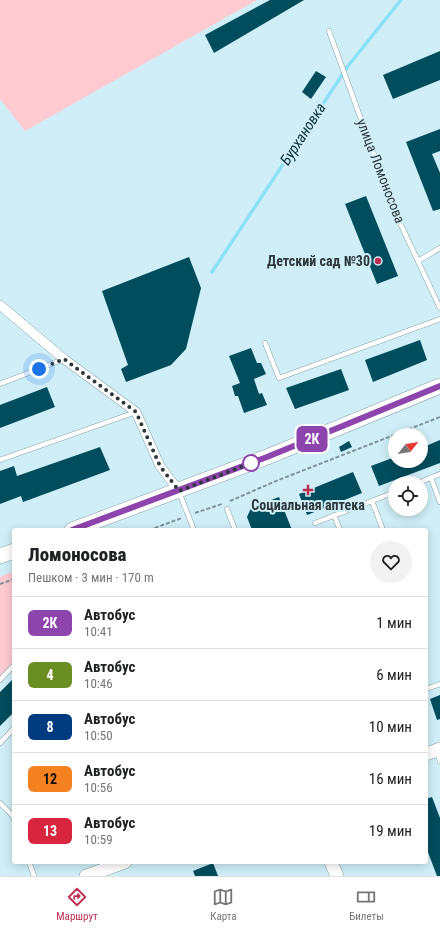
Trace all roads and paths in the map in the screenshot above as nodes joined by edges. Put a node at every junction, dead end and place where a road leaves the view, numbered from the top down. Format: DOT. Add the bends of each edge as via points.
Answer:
graph roads {
  1 [pos="329,31"];
  2 [pos="440,248"];
  3 [pos="418,261"];
  4 [pos="0,305"];
  5 [pos="440,308"];
  6 [pos="440,319"];
  7 [pos="265,343"];
  8 [pos="64,359"];
  9 [pos="0,384"];
  10 [pos="440,386"];
  11 [pos="136,412"];
  12 [pos="440,417"];
  13 [pos="0,460"];
  14 [pos="440,474"];
  15 [pos="431,478"];
  16 [pos="428,479"];
  17 [pos="179,491"];
  18 [pos="388,495"];
  19 [pos="372,501"];
  20 [pos="440,502"];
  21 [pos="227,509"];
  22 [pos="188,515"];
  23 [pos="334,515"];
  24 [pos="315,523"];
  25 [pos="77,528"];
  26 [pos="154,528"];
  27 [pos="193,528"];
  28 [pos="233,528"];
  29 [pos="339,528"];
  30 [pos="381,528"];
  31 [pos="12,552"];
  32 [pos="0,556"];
  33 [pos="12,580"];
  34 [pos="0,584"];
  35 [pos="12,667"];
  36 [pos="0,680"];
  37 [pos="440,684"];
  38 [pos="428,688"];
  39 [pos="12,730"];
  40 [pos="0,743"];
  41 [pos="0,803"];
  42 [pos="12,815"];
  43 [pos="30,864"];
  44 [pos="119,864"];
  45 [pos="333,864"];
  46 [pos="34,876"];
  47 [pos="86,876"];
  48 [pos="337,876"];
  1 -- 3 [label="lane, улица Ломоносова" via="372,152"];
  2 -- 3 [label="lane"];
  3 -- 5 [label="lane, улица Ломоносова"];
  4 -- 8 [label="street"];
  6 -- 7 [label="lane" via="279,378"];
  8 -- 9 [label="lane"];
  8 -- 11 [label="street"];
  10 -- 17 [label="main road"];
  11 -- 13 [label="lane"];
  11 -- 17 [label="street" via="160,466"];
  12 -- 22 [label="path" via="238,498"];
  14 -- 15 [label="lane"];
  15 -- 16 [label="lane"];
  15 -- 20 [label="lane"];
  17 -- 22 [label="lane"];
  17 -- 25 [label="main road"];
  18 -- 19 [label="lane"];
  19 -- 23 [label="lane"];
  19 -- 30 [label="lane"];
  21 -- 28 [label="lane"];
  22 -- 26 [label="path"];
  22 -- 27 [label="lane"];
  23 -- 24 [label="lane"];
  23 -- 29 [label="lane"];
  31 -- 32 [label="main road"];
  33 -- 34 [label="path"];
  35 -- 36 [label="lane"];
  37 -- 38 [label="lane"];
  39 -- 40 [label="lane"];
  41 -- 42 [label="lane"];
  43 -- 46 [label="lane"];
  44 -- 47 [label="street"];
  45 -- 48 [label="street"];
}
